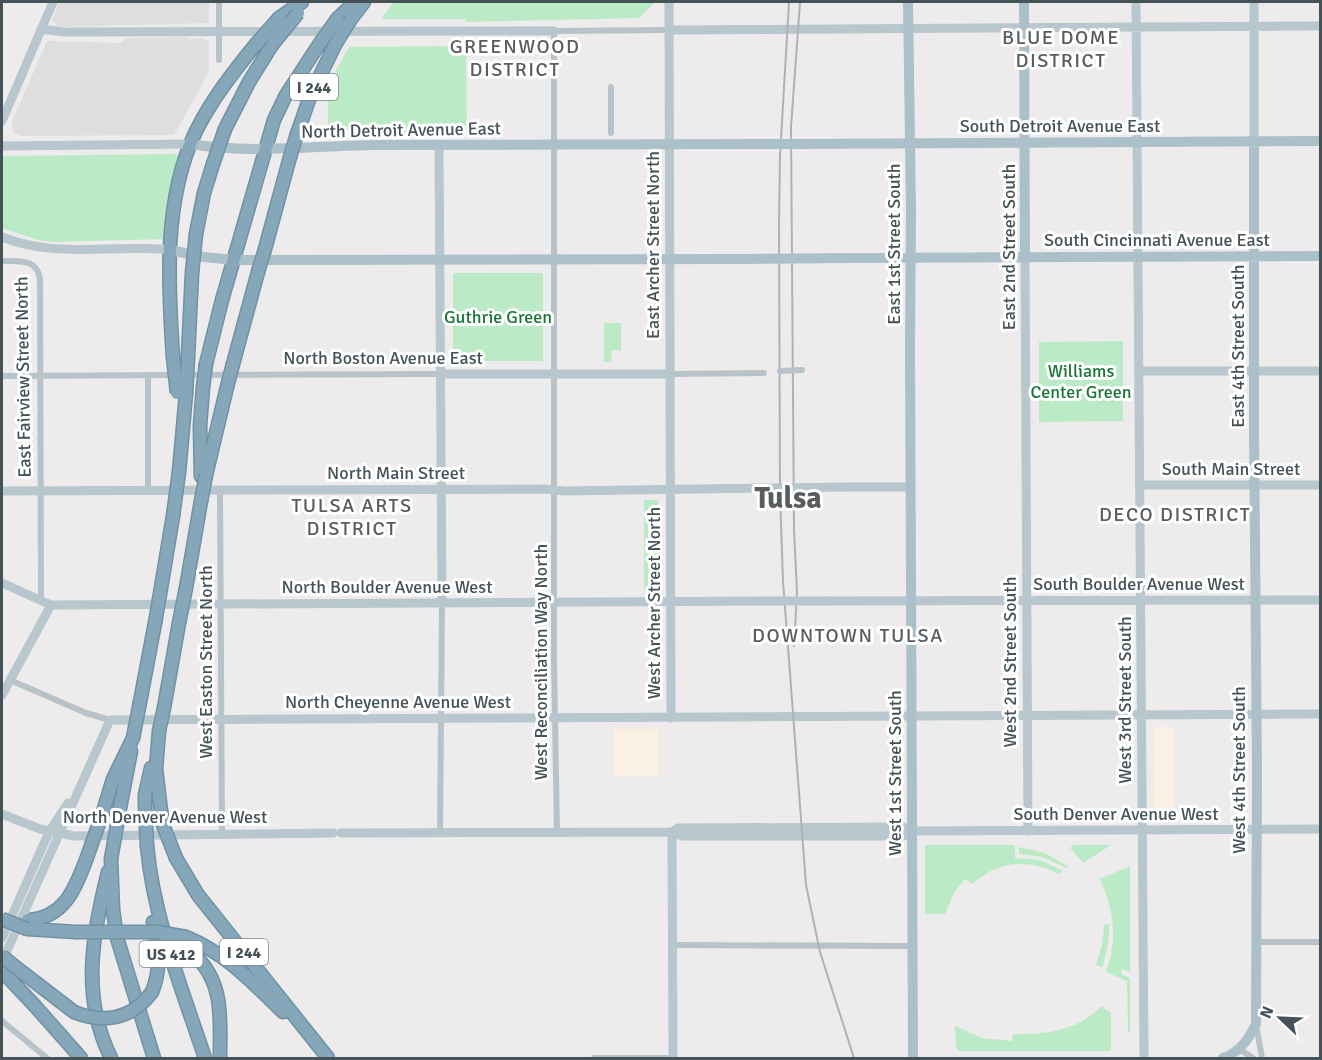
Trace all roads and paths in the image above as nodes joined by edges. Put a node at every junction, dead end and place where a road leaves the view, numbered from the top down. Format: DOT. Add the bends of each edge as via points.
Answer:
graph roads {
  1 [pos="53,2"];
  2 [pos="219,2"];
  3 [pos="308,2"];
  4 [pos="355,2"];
  5 [pos="364,2"];
  6 [pos="669,2"];
  7 [pos="908,2"];
  8 [pos="1024,2"];
  9 [pos="1136,2"];
  10 [pos="1254,2"];
  11 [pos="300,7"];
  12 [pos="1254,26"];
  13 [pos="1320,26"];
  14 [pos="1136,27"];
  15 [pos="909,28"];
  16 [pos="1024,28"];
  17 [pos="41,29"];
  18 [pos="669,30"];
  19 [pos="554,31"];
  20 [pos="219,32"];
  21 [pos="219,60"];
  22 [pos="611,87"];
  23 [pos="2,121"];
  24 [pos="611,134"];
  25 [pos="1254,141"];
  26 [pos="1320,141"];
  27 [pos="1137,142"];
  28 [pos="911,143"];
  29 [pos="1024,143"];
  30 [pos="191,144"];
  31 [pos="669,144"];
  32 [pos="800,144"];
  33 [pos="439,145"];
  34 [pos="555,145"];
  35 [pos="2,146"];
  36 [pos="265,148"];
  37 [pos="2,237"];
  38 [pos="170,250"];
  39 [pos="1254,256"];
  40 [pos="1320,256"];
  41 [pos="911,257"];
  42 [pos="1025,257"];
  43 [pos="1139,257"];
  44 [pos="555,259"];
  45 [pos="669,259"];
  46 [pos="234,260"];
  47 [pos="440,260"];
  48 [pos="2,261"];
  49 [pos="802,370"];
  50 [pos="780,371"];
  51 [pos="1140,371"];
  52 [pos="1254,371"];
  53 [pos="1320,371"];
  54 [pos="764,373"];
  55 [pos="440,374"];
  56 [pos="555,374"];
  57 [pos="670,374"];
  58 [pos="148,375"];
  59 [pos="2,376"];
  60 [pos="39,376"];
  61 [pos="181,394"];
  62 [pos="203,475"];
  63 [pos="1141,485"];
  64 [pos="1320,485"];
  65 [pos="1254,486"];
  66 [pos="910,487"];
  67 [pos="220,489"];
  68 [pos="442,489"];
  69 [pos="554,489"];
  70 [pos="670,489"];
  71 [pos="148,490"];
  72 [pos="2,491"];
  73 [pos="39,491"];
  74 [pos="1026,493"];
  75 [pos="2,583"];
  76 [pos="1141,600"];
  77 [pos="1255,600"];
  78 [pos="1320,600"];
  79 [pos="41,601"];
  80 [pos="778,601"];
  81 [pos="911,601"];
  82 [pos="1026,601"];
  83 [pos="671,602"];
  84 [pos="442,603"];
  85 [pos="555,603"];
  86 [pos="51,604"];
  87 [pos="221,604"];
  88 [pos="10,680"];
  89 [pos="2,695"];
  90 [pos="1320,714"];
  91 [pos="1256,715"];
  92 [pos="1141,716"];
  93 [pos="911,717"];
  94 [pos="1027,717"];
  95 [pos="441,718"];
  96 [pos="671,718"];
  97 [pos="222,719"];
  98 [pos="555,719"];
  99 [pos="110,720"];
  100 [pos="159,731"];
  101 [pos="133,738"];
  102 [pos="2,813"];
  103 [pos="1320,829"];
  104 [pos="1143,830"];
  105 [pos="1256,830"];
  106 [pos="870,831"];
  107 [pos="912,831"];
  108 [pos="1028,831"];
  109 [pos="672,832"];
  110 [pos="54,833"];
  111 [pos="440,833"];
  112 [pos="557,833"];
  113 [pos="222,834"];
  114 [pos="147,846"];
  115 [pos="111,859"];
  116 [pos="2,918"];
  117 [pos="138,933"];
  118 [pos="2,938"];
  119 [pos="1256,942"];
  120 [pos="1320,942"];
  121 [pos="672,945"];
  122 [pos="912,946"];
  123 [pos="2,956"];
  124 [pos="2,962"];
  125 [pos="2,971"];
  126 [pos="2,1021"];
  127 [pos="1256,1024"];
  128 [pos="56,1030"];
  129 [pos="316,1044"];
  130 [pos="1239,1049"];
  131 [pos="594,1058"];
  132 [pos="673,1058"];
  133 [pos="47,1059"];
  134 [pos="75,1059"];
  135 [pos="81,1059"];
  136 [pos="111,1059"];
  137 [pos="154,1059"];
  138 [pos="206,1059"];
  139 [pos="220,1059"];
  140 [pos="328,1059"];
  141 [pos="913,1059"];
  142 [pos="1144,1059"];
  143 [pos="1223,1059"];
  144 [pos="1253,1059"];
  145 [pos="1262,1059"];
  1 -- 17 [label="street"];
  2 -- 20 [label="street"];
  3 -- 11 [label="highway"];
  4 -- 36 [label="highway, bridge" via="337,19 282,102"];
  5 -- 62 [label="highway, I 244, bridge" via="336,43 297,134"];
  6 -- 18 [label="street, East Archer Street North"];
  7 -- 15 [label="main road, East 1st Street South"];
  8 -- 16 [label="main road, East 2nd Street South"];
  9 -- 14 [label="street, West 3rd Street South"];
  10 -- 12 [label="street, East 4th Street South"];
  11 -- 30 [label="highway, bridge" via="279,18 256,44 220,90"];
  11 -- 61 [label="highway, bridge" via="249,82 225,129 204,193 196,234 188,357"];
  12 -- 13 [label="street"];
  12 -- 14 [label="street"];
  12 -- 25 [label="street, East 4th Street South"];
  14 -- 16 [label="street"];
  14 -- 27 [label="street, West 3rd Street South"];
  15 -- 16 [label="street"];
  15 -- 18 [label="street"];
  15 -- 28 [label="main road, East 1st Street South"];
  16 -- 29 [label="main road, East 2nd Street South"];
  17 -- 20 [label="street"];
  17 -- 23 [label="street"];
  18 -- 19 [label="street"];
  18 -- 31 [label="street, East Archer Street North"];
  19 -- 20 [label="street"];
  19 -- 34 [label="street, West Reconciliation Way North"];
  20 -- 21 [label="street"];
  22 -- 24 [label="street"];
  25 -- 26 [label="main road, South Detroit Avenue East"];
  25 -- 27 [label="main road, South Detroit Avenue East"];
  25 -- 39 [label="main road, East 4th Street South"];
  27 -- 29 [label="main road, South Detroit Avenue East"];
  27 -- 43 [label="street, West 3rd Street South"];
  28 -- 29 [label="main road, South Detroit Avenue East"];
  28 -- 32 [label="main road, South Detroit Avenue East"];
  28 -- 41 [label="main road, East 1st Street South"];
  29 -- 42 [label="main road, East 2nd Street South"];
  30 -- 35 [label="street, North Detroit Avenue East"];
  30 -- 36 [label="main road, North Detroit Avenue East"];
  30 -- 38 [label="highway" via="177,193"];
  31 -- 32 [label="main road, North Detroit Avenue East, bridge"];
  31 -- 34 [label="main road, North Detroit Avenue East"];
  31 -- 45 [label="street, East Archer Street North"];
  33 -- 34 [label="main road, North Detroit Avenue East"];
  33 -- 36 [label="main road, North Detroit Avenue East"];
  33 -- 47 [label="street"];
  34 -- 44 [label="street, West Reconciliation Way North"];
  36 -- 46 [label="highway"];
  37 -- 38 [label="street" via="51,250"];
  38 -- 46 [label="main road, South Cincinnati Avenue East"];
  38 -- 61 [label="highway, bridge" via="169,308"];
  39 -- 40 [label="main road, South Cincinnati Avenue East"];
  39 -- 43 [label="main road, South Cincinnati Avenue East"];
  39 -- 52 [label="main road, East 4th Street South"];
  41 -- 42 [label="main road, South Cincinnati Avenue East"];
  41 -- 45 [label="main road, South Cincinnati Avenue East, bridge"];
  41 -- 66 [label="main road, East 1st Street South"];
  42 -- 43 [label="main road, South Cincinnati Avenue East"];
  42 -- 74 [label="street, East 2nd Street South"];
  43 -- 51 [label="street, West 3rd Street South"];
  44 -- 45 [label="main road, South Cincinnati Avenue East"];
  44 -- 47 [label="main road, South Cincinnati Avenue East"];
  44 -- 56 [label="street, West Reconciliation Way North"];
  45 -- 57 [label="street, East Archer Street North"];
  46 -- 47 [label="main road, South Cincinnati Avenue East"];
  46 -- 62 [label="highway, bridge" via="206,364 200,426"];
  47 -- 55 [label="street"];
  48 -- 60 [label="street, East Fairview Street North" via="33,264 38,270"];
  49 -- 50 [label="street, bridge"];
  51 -- 52 [label="street"];
  51 -- 63 [label="street, West 3rd Street South"];
  52 -- 53 [label="street"];
  52 -- 65 [label="main road, East 4th Street South"];
  54 -- 57 [label="street, North Boston Avenue East"];
  55 -- 56 [label="street, North Boston Avenue East"];
  55 -- 58 [label="street, North Boston Avenue East"];
  55 -- 68 [label="street"];
  56 -- 57 [label="street, North Boston Avenue East"];
  56 -- 69 [label="street, West Reconciliation Way North"];
  57 -- 70 [label="street, East Archer Street North"];
  58 -- 60 [label="street, North Boston Avenue East"];
  58 -- 71 [label="street"];
  59 -- 60 [label="street, North Boston Avenue East"];
  60 -- 73 [label="street, East Fairview Street North"];
  61 -- 101 [label="highway, bridge" via="181,455 173,516"];
  62 -- 100 [label="highway, I 244, bridge"];
  63 -- 65 [label="street, South Main Street"];
  63 -- 76 [label="street, West 3rd Street South"];
  64 -- 65 [label="street, South Main Street"];
  65 -- 77 [label="main road, West 4th Street South"];
  66 -- 70 [label="street, North Main Street, bridge"];
  66 -- 81 [label="main road, West 1st Street South"];
  67 -- 68 [label="street, North Main Street"];
  67 -- 71 [label="street, North Main Street"];
  67 -- 87 [label="street, West Easton Street North"];
  68 -- 69 [label="street, North Main Street"];
  68 -- 84 [label="street"];
  69 -- 70 [label="street, North Main Street"];
  69 -- 85 [label="street, West Reconciliation Way North"];
  70 -- 83 [label="street, West Archer Street North"];
  71 -- 73 [label="street, North Main Street"];
  72 -- 73 [label="street, North Main Street"];
  73 -- 79 [label="street, East Fairview Street North"];
  74 -- 82 [label="street, West 2nd Street South"];
  75 -- 79 [label="street, North Boulder Avenue West"];
  76 -- 77 [label="street, South Boulder Avenue West"];
  76 -- 82 [label="street, South Boulder Avenue West"];
  76 -- 92 [label="street, West 3rd Street South"];
  77 -- 78 [label="street, South Boulder Avenue West"];
  77 -- 91 [label="main road, West 4th Street South"];
  79 -- 86 [label="street, North Boulder Avenue West"];
  80 -- 81 [label="street, South Boulder Avenue West, bridge"];
  80 -- 83 [label="street, North Boulder Avenue West"];
  81 -- 82 [label="street, South Boulder Avenue West"];
  81 -- 93 [label="main road, West 1st Street South"];
  82 -- 94 [label="street, West 2nd Street South"];
  83 -- 85 [label="street, North Boulder Avenue West"];
  83 -- 96 [label="street, West Archer Street North"];
  84 -- 85 [label="street, North Boulder Avenue West"];
  84 -- 87 [label="street, North Boulder Avenue West"];
  84 -- 95 [label="street"];
  85 -- 98 [label="street, West Reconciliation Way North"];
  86 -- 87 [label="street, North Boulder Avenue West"];
  86 -- 88 [label="street"];
  87 -- 97 [label="street, West Easton Street North"];
  88 -- 89 [label="street"];
  88 -- 99 [label="street, North Cheyenne Avenue West"];
  90 -- 91 [label="street, North Cheyenne Avenue West"];
  91 -- 92 [label="street, North Cheyenne Avenue West"];
  91 -- 105 [label="main road, West 4th Street South"];
  92 -- 94 [label="street, North Cheyenne Avenue West"];
  92 -- 104 [label="street, West 3rd Street South"];
  93 -- 94 [label="street, North Cheyenne Avenue West"];
  93 -- 96 [label="street, North Cheyenne Avenue West"];
  93 -- 107 [label="main road, West 1st Street South"];
  94 -- 108 [label="street, West 2nd Street South"];
  95 -- 97 [label="street, North Cheyenne Avenue West"];
  95 -- 98 [label="street, North Cheyenne Avenue West"];
  95 -- 111 [label="street"];
  96 -- 98 [label="street, North Cheyenne Avenue West"];
  97 -- 99 [label="street, North Cheyenne Avenue West"];
  97 -- 113 [label="street, West Easton Street North"];
  98 -- 112 [label="street, West Reconciliation Way North"];
  99 -- 110 [label="street"];
  100 -- 114 [label="highway, US 412, bridge" via="146,795"];
  100 -- 129 [label="highway, I 244, bridge" via="156,769 161,811 176,858 198,895"];
  101 -- 115 [label="highway, bridge"];
  101 -- 116 [label="highway, bridge" via="112,779 69,900 47,916 28,920"];
  102 -- 110 [label="street, North Denver Avenue West"];
  103 -- 105 [label="street, South Denver Avenue West"];
  104 -- 105 [label="street, South Denver Avenue West"];
  104 -- 108 [label="street, South Denver Avenue West"];
  104 -- 142 [label="street, West 3rd Street South"];
  105 -- 119 [label="main road, West 4th Street South"];
  106 -- 107 [label="street, South Denver Avenue West" via="903,827"];
  106 -- 109 [label="street, North Denver Avenue West" via="678,828"];
  107 -- 108 [label="street, South Denver Avenue West"];
  107 -- 122 [label="main road, West 1st Street South"];
  109 -- 112 [label="street, North Denver Avenue West"];
  109 -- 121 [label="street"];
  110 -- 113 [label="street, North Denver Avenue West"];
  110 -- 118 [label="street"];
  110 -- 124 [label="street"];
  111 -- 112 [label="street, North Denver Avenue West"];
  111 -- 113 [label="street, North Denver Avenue West"];
  114 -- 123 [label="highway, bridge" via="147,883 159,958 158,975 152,992 135,1009 101,1019 74,1012"];
  114 -- 138 [label="highway, US 412" via="162,927"];
  115 -- 136 [label="highway" via="96,925 91,976 95,1014"];
  115 -- 137 [label="highway, US 412" via="117,938"];
  116 -- 117 [label="highway, bridge" via="40,931"];
  117 -- 129 [label="highway, bridge" via="158,932 206,945 229,960"];
  117 -- 139 [label="highway, bridge" via="173,940 192,952 209,972 220,1005"];
  119 -- 120 [label="street"];
  119 -- 127 [label="main road, West 4th Street South"];
  121 -- 122 [label="street"];
  121 -- 132 [label="street"];
  122 -- 141 [label="main road, West 1st Street South"];
  125 -- 128 [label="highway"];
  126 -- 133 [label="street"];
  127 -- 130 [label="main road"];
  127 -- 145 [label="street"];
  128 -- 134 [label="highway"];
  128 -- 135 [label="highway"];
  129 -- 140 [label="highway, I 244"];
  130 -- 143 [label="main road"];
  130 -- 144 [label="street"];
  131 -- 132 [label="street"];
}
